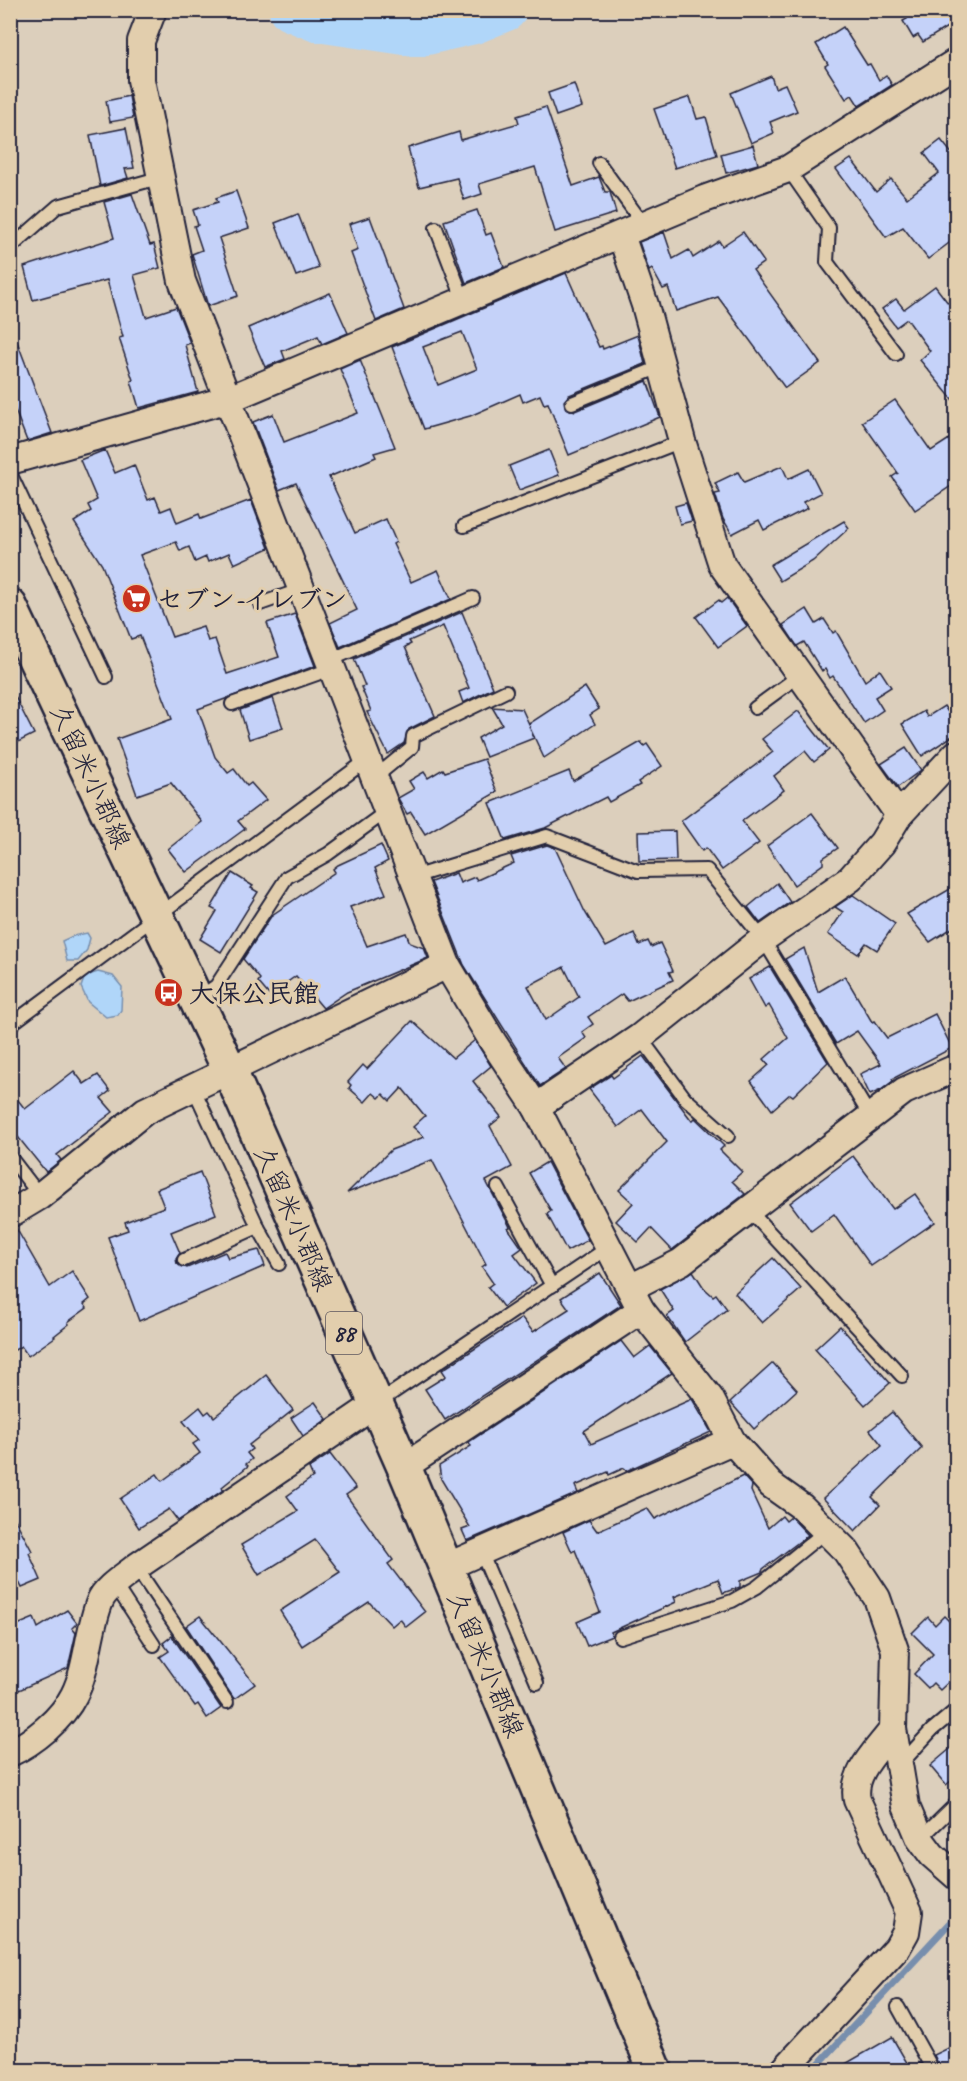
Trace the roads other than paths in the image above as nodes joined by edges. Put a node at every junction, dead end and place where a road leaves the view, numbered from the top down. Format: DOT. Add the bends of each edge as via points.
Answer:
graph roads {
  1 [pos="153,10"];
  2 [pos="957,63"];
  3 [pos="599,163"];
  4 [pos="788,169"];
  5 [pos="162,177"];
  6 [pos="436,228"];
  7 [pos="632,230"];
  8 [pos="10,248"];
  9 [pos="464,300"];
  10 [pos="896,354"];
  11 [pos="660,367"];
  12 [pos="229,399"];
  13 [pos="572,403"];
  14 [pos="682,441"];
  15 [pos="10,461"];
  16 [pos="10,473"];
  17 [pos="464,526"];
  18 [pos="300,590"];
  19 [pos="473,598"];
  20 [pos="260,604"];
  21 [pos="10,606"];
  22 [pos="330,665"];
  23 [pos="801,675"];
  24 [pos="106,677"];
  25 [pos="506,691"];
  26 [pos="232,704"];
  27 [pos="755,708"];
  28 [pos="957,753"];
  29 [pos="370,769"];
  30 [pos="387,811"];
  31 [pos="899,815"];
  32 [pos="413,877"];
  33 [pos="157,916"];
  34 [pos="763,939"];
  35 [pos="447,965"];
  36 [pos="196,999"];
  37 [pos="10,1025"];
  38 [pos="640,1037"];
  39 [pos="957,1068"];
  40 [pos="229,1069"];
  41 [pos="193,1087"];
  42 [pos="536,1107"];
  43 [pos="870,1116"];
  44 [pos="728,1136"];
  45 [pos="10,1157"];
  46 [pos="498,1187"];
  47 [pos="39,1196"];
  48 [pos="748,1209"];
  49 [pos="10,1214"];
  50 [pos="258,1227"];
  51 [pos="609,1246"];
  52 [pos="183,1260"];
  53 [pos="279,1264"];
  54 [pos="552,1286"];
  55 [pos="635,1299"];
  56 [pos="902,1376"];
  57 [pos="375,1404"];
  58 [pos="732,1441"];
  59 [pos="404,1467"];
  60 [pos="826,1531"];
  61 [pos="481,1552"];
  62 [pos="136,1566"];
  63 [pos="446,1567"];
  64 [pos="115,1585"];
  65 [pos="620,1637"];
  66 [pos="154,1645"];
  67 [pos="537,1683"];
  68 [pos="227,1702"];
  69 [pos="957,1710"];
  70 [pos="893,1729"];
  71 [pos="10,1753"];
  72 [pos="898,1767"];
  73 [pos="957,1804"];
  74 [pos="920,1839"];
  75 [pos="957,1876"];
  76 [pos="898,2007"];
  77 [pos="655,2070"];
  78 [pos="784,2070"];
  79 [pos="933,2070"];
  1 -- 5 [label="street" via="141,40 141,80"];
  2 -- 4 [label="street"];
  3 -- 7 [label="lane"];
  4 -- 7 [label="street"];
  4 -- 10 [label="lane" via="829,228 827,262"];
  5 -- 8 [label="lane" via="58,206"];
  5 -- 12 [label="street" via="182,281"];
  6 -- 9 [label="lane"];
  7 -- 9 [label="street"];
  7 -- 11 [label="street"];
  9 -- 12 [label="street"];
  11 -- 13 [label="lane"];
  11 -- 14 [label="street"];
  12 -- 15 [label="street"];
  12 -- 18 [label="street"];
  14 -- 17 [label="lane"];
  14 -- 23 [label="street" via="722,566"];
  16 -- 24 [label="lane"];
  18 -- 20 [label="lane"];
  18 -- 22 [label="street"];
  19 -- 22 [label="lane"];
  21 -- 33 [label="main road, 久留米小郡線 / 88"];
  22 -- 26 [label="lane"];
  22 -- 29 [label="street"];
  23 -- 27 [label="lane"];
  23 -- 31 [label="street"];
  25 -- 29 [label="lane" via="414,736 412,747"];
  28 -- 31 [label="street"];
  29 -- 30 [label="street"];
  29 -- 33 [label="lane"];
  30 -- 32 [label="street"];
  30 -- 36 [label="lane" via="328,854 287,876 216,986"];
  31 -- 34 [label="street" via="882,843 850,879"];
  32 -- 34 [label="lane" via="547,836 638,872 707,870"];
  32 -- 35 [label="street"];
  33 -- 36 [label="main road, 久留米小郡線 / 88"];
  33 -- 37 [label="lane"];
  34 -- 38 [label="street"];
  34 -- 43 [label="lane"];
  35 -- 40 [label="street"];
  35 -- 42 [label="street"];
  36 -- 40 [label="main road, 久留米小郡線 / 88"];
  38 -- 42 [label="street"];
  38 -- 44 [label="lane" via="685,1098"];
  39 -- 43 [label="street" via="904,1091"];
  40 -- 41 [label="street"];
  40 -- 57 [label="main road, 久留米小郡線 / 88"];
  41 -- 47 [label="street" via="145,1111"];
  41 -- 50 [label="lane"];
  42 -- 51 [label="street"];
  43 -- 48 [label="street"];
  45 -- 47 [label="lane"];
  46 -- 54 [label="lane"];
  47 -- 49 [label="street"];
  48 -- 55 [label="street"];
  48 -- 56 [label="lane"];
  50 -- 52 [label="lane"];
  50 -- 53 [label="lane"];
  51 -- 54 [label="lane"];
  51 -- 55 [label="street"];
  54 -- 57 [label="lane"];
  55 -- 58 [label="street" via="710,1398"];
  55 -- 59 [label="street"];
  57 -- 59 [label="main road, 久留米小郡線 / 88"];
  57 -- 62 [label="street"];
  58 -- 60 [label="street" via="771,1485 802,1507"];
  58 -- 61 [label="street"];
  59 -- 63 [label="main road, 久留米小郡線 / 88"];
  60 -- 65 [label="lane" via="757,1587 732,1601"];
  60 -- 70 [label="street" via="846,1551 877,1598 895,1650"];
  61 -- 63 [label="street"];
  61 -- 67 [label="lane"];
  62 -- 64 [label="street"];
  62 -- 68 [label="lane"];
  63 -- 77 [label="main road, 久留米小郡線 / 88"];
  64 -- 66 [label="lane"];
  64 -- 71 [label="street" via="100,1599 75,1694 56,1719 24,1747"];
  69 -- 72 [label="lane"];
  70 -- 72 [label="street"];
  70 -- 78 [label="street" via="854,1787 909,1912 906,1932 897,1948"];
  72 -- 74 [label="street" via="906,1806"];
  73 -- 74 [label="lane"];
  74 -- 75 [label="street" via="932,1856"];
  76 -- 79 [label="lane"];
}
